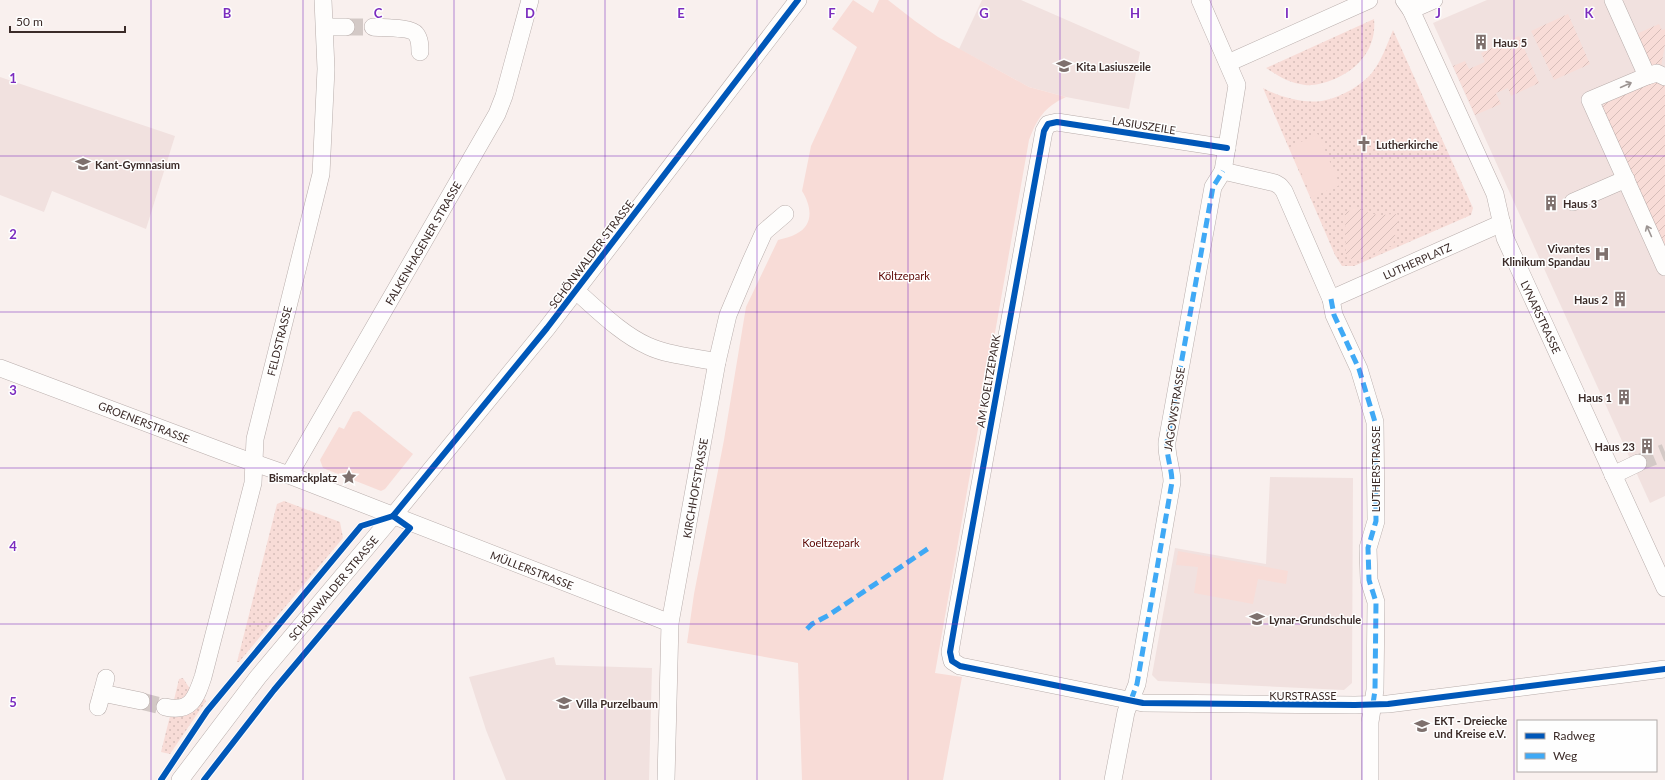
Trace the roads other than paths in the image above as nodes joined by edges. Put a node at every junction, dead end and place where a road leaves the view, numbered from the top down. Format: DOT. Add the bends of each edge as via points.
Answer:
graph roads {
  1 [pos="323,0"];
  2 [pos="530,0"];
  3 [pos="798,0"];
  4 [pos="1200,0"];
  5 [pos="1369,0"];
  6 [pos="1434,0"];
  7 [pos="1613,0"];
  8 [pos="1408,5"];
  9 [pos="325,27"];
  10 [pos="346,27"];
  11 [pos="372,27"];
  12 [pos="420,52"];
  13 [pos="1228,63"];
  14 [pos="1647,76"];
  15 [pos="1665,76"];
  16 [pos="1057,122"];
  17 [pos="1227,148"];
  18 [pos="1223,171"];
  19 [pos="1626,179"];
  20 [pos="1573,202"];
  21 [pos="785,214"];
  22 [pos="1502,223"];
  23 [pos="1665,267"];
  24 [pos="576,290"];
  25 [pos="1331,299"];
  26 [pos="717,362"];
  27 [pos="0,368"];
  28 [pos="254,463"];
  29 [pos="1638,464"];
  30 [pos="289,474"];
  31 [pos="1613,475"];
  32 [pos="393,516"];
  33 [pos="1665,588"];
  34 [pos="670,623"];
  35 [pos="950,652"];
  36 [pos="1665,669"];
  37 [pos="102,693"];
  38 [pos="1131,700"];
  39 [pos="141,701"];
  40 [pos="1373,704"];
  41 [pos="165,707"];
  42 [pos="180,780"];
  43 [pos="666,780"];
  44 [pos="1113,780"];
  45 [pos="1370,780"];
  1 -- 9 [label="street, FELDSTRASSE"];
  2 -- 30 [label="street, FALKENHAGENER STRASSE" via="497,114"];
  3 -- 24 [label="street, SCHÖNWALDER STRASSE"];
  4 -- 13 [label="street, JAGOWSTRASSE"];
  5 -- 13 [label="street"];
  6 -- 8 [label="street"];
  7 -- 14 [label="street"];
  8 -- 22 [label="street, LYNARSTRASSE" via="1495,194"];
  9 -- 10 [label="street"];
  9 -- 28 [label="street, FELDSTRASSE" via="322,174 255,440"];
  11 -- 12 [label="street" via="409,29 415,32 420,43"];
  13 -- 17 [label="street, JAGOWSTRASSE" via="1237,84"];
  14 -- 15 [label="street" via="1657,73"];
  19 -- 14 [label="street, one-way" via="1590,100"];
  16 -- 17 [label="street, LASIUSZEILE"];
  16 -- 35 [label="street, AM KOELTZEPARK" via="1048,124 1044,131"];
  17 -- 18 [label="street, JAGOWSTRASSE"];
  18 -- 25 [label="street, LUTHERSTRASSE" via="1280,186"];
  18 -- 38 [label="street, JAGOWSTRASSE" via="1212,187 1167,442 1172,482 1137,684"];
  19 -- 20 [label="street"];
  23 -- 19 [label="street, one-way"];
  21 -- 26 [label="street, KIRCHHOFSTRASSE" via="764,232 740,283 728,315"];
  22 -- 25 [label="street, LUTHERPLATZ"];
  22 -- 31 [label="street, LYNARSTRASSE" via="1505,238"];
  24 -- 26 [label="street" via="617,326 649,347"];
  24 -- 32 [label="street, SCHÖNWALDER STRASSE"];
  25 -- 40 [label="street, LUTHERSTRASSE" via="1334,314 1359,369 1376,422 1376,521 1368,548 1369,580 1376,602"];
  26 -- 34 [label="street, KIRCHHOFSTRASSE"];
  27 -- 28 [label="street, GROENERSTRASSE"];
  28 -- 30 [label="street, GROENERSTRASSE"];
  28 -- 41 [label="street, FELDSTRASSE" via="253,483 203,677 193,702 176,708"];
  29 -- 31 [label="street"];
  30 -- 32 [label="street"];
  31 -- 33 [label="street, LYNARSTRASSE"];
  32 -- 34 [label="street, MÜLLERSTRASSE"];
  32 -- 42 [label="street, SCHÖNWALDER STRASSE" via="258,677"];
  34 -- 43 [label="street, KIRCHHOFSTRASSE"];
  35 -- 38 [label="street, KURSTRASSE" via="952,661 960,666"];
  36 -- 40 [label="street, KURSTRASSE"];
  37 -- 39 [label="street"];
  38 -- 40 [label="street, KURSTRASSE" via="1143,703"];
  38 -- 44 [label="street, JAGOWSTRASSE" via="1126,712"];
  40 -- 45 [label="street, LUTHERSTRASSE" via="1370,722"];
}
